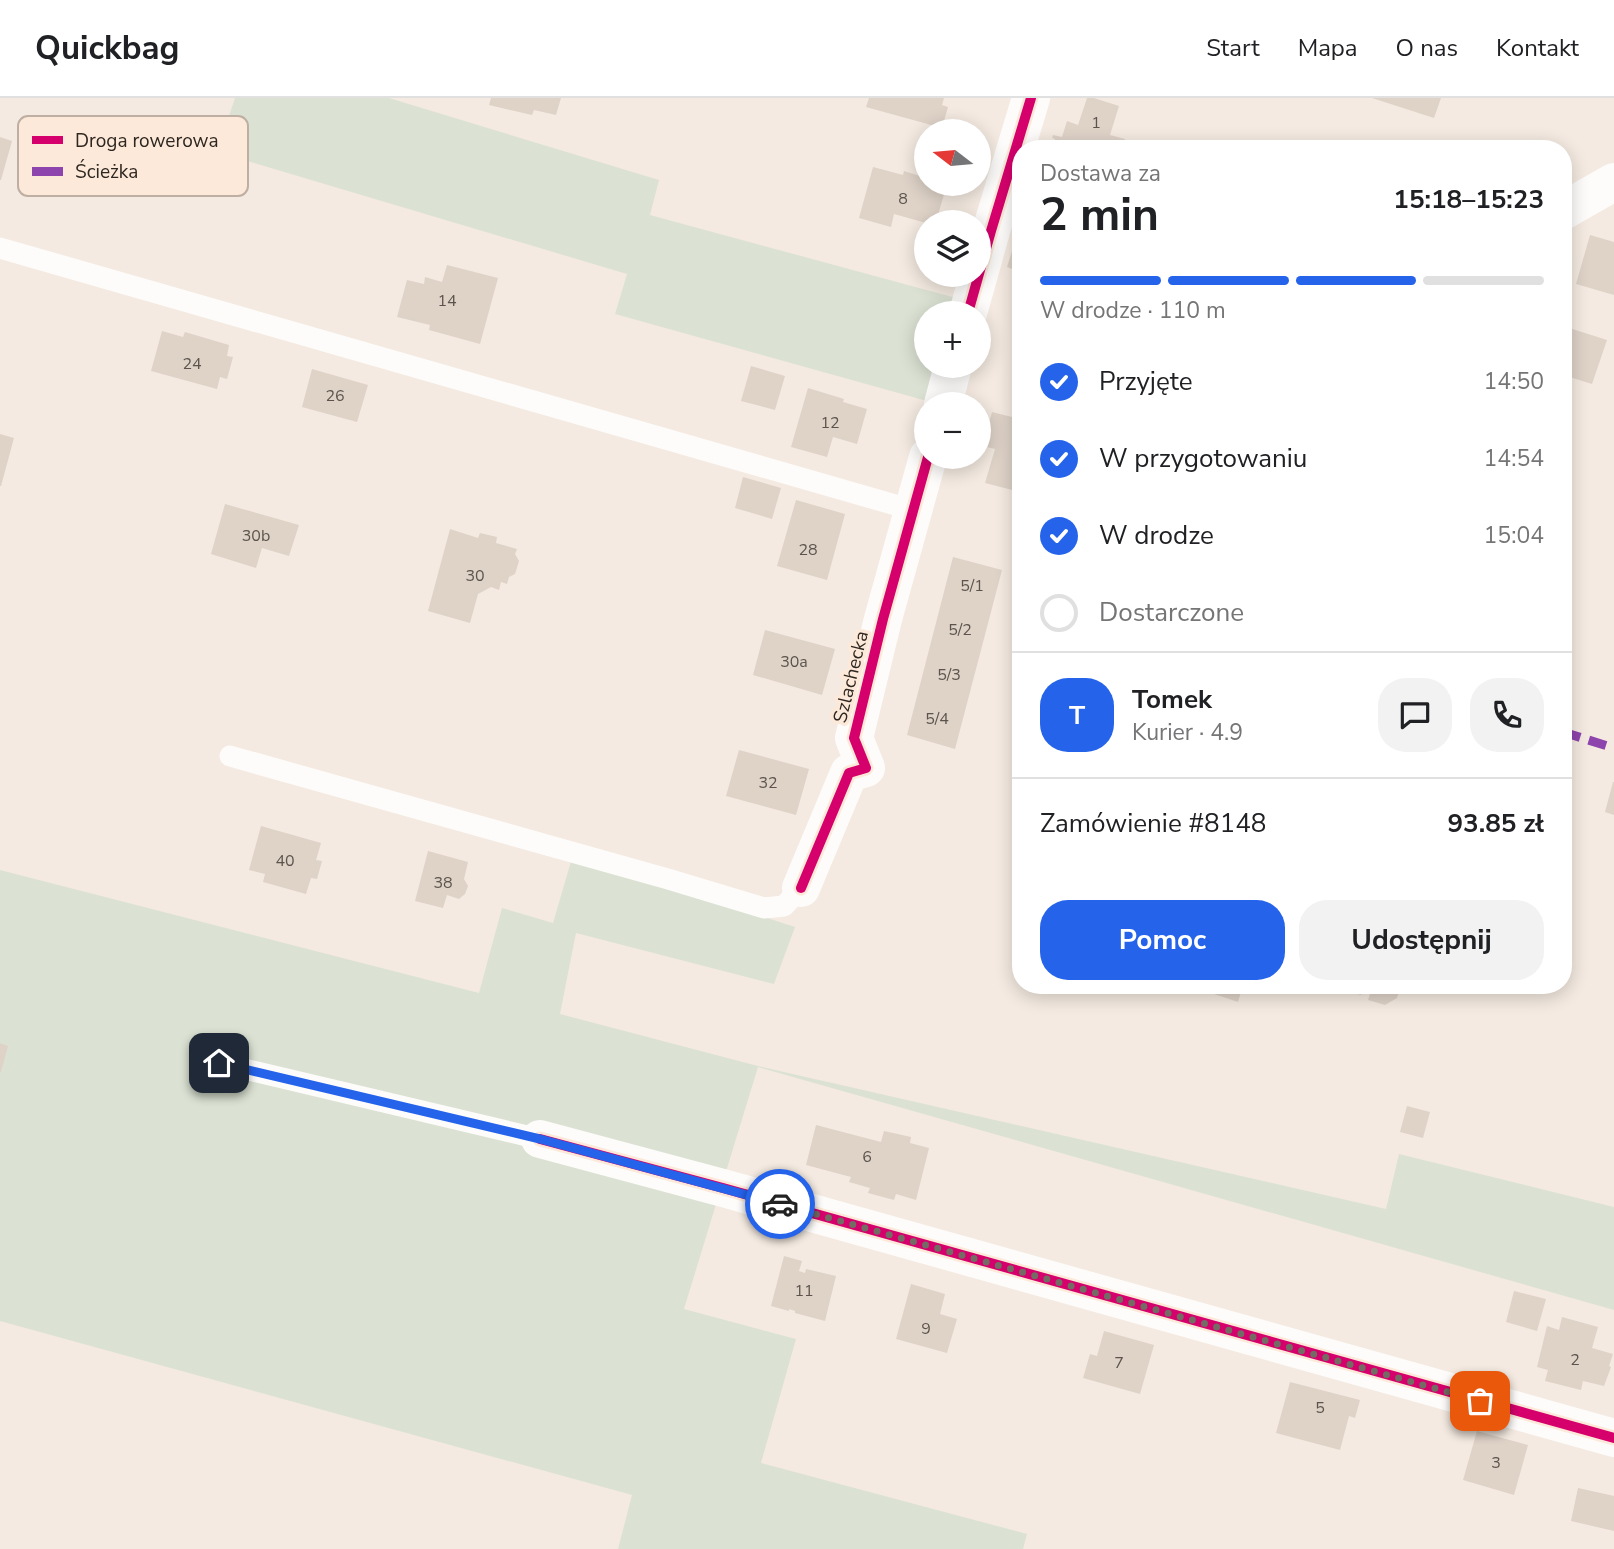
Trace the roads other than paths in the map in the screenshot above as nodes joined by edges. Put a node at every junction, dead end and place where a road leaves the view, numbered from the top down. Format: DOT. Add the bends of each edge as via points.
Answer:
graph roads {
  1 [pos="1031,98"];
  2 [pos="1018,140"];
  3 [pos="1012,161"];
  4 [pos="1614,182"];
  5 [pos="1572,206"];
  6 [pos="0,248"];
  7 [pos="971,301"];
  8 [pos="925,469"];
  9 [pos="913,510"];
  10 [pos="230,756"];
  11 [pos="801,888"];
  12 [pos="219,1063"];
  13 [pos="540,1139"];
  14 [pos="1614,1438"];
  1 -- 2 [label="street"];
  3 -- 7 [label="street"];
  4 -- 5 [label="street"];
  6 -- 9 [label="lane"];
  8 -- 9 [label="street, Szlachecka"];
  9 -- 11 [label="street, Szlachecka" via="854,738 866,768 849,773"];
  10 -- 11 [label="lane" via="764,908 784,906"];
  12 -- 13 [label="lane"];
  13 -- 14 [label="street"];
}
